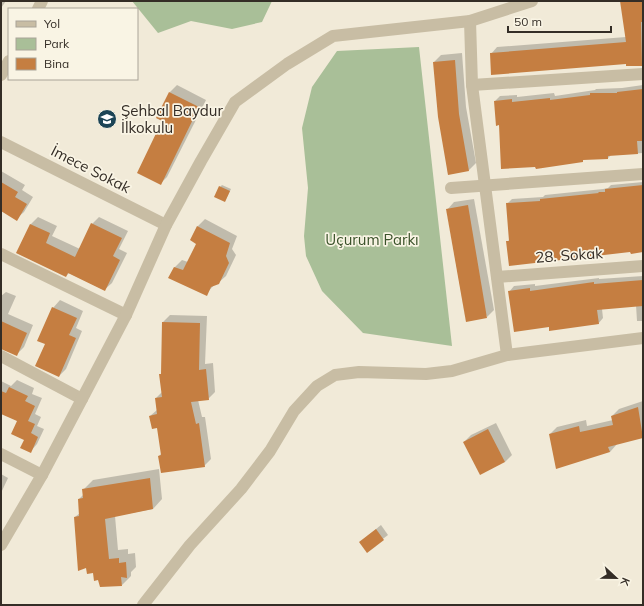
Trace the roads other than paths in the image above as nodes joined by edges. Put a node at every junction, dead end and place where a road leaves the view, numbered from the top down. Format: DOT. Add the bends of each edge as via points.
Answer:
graph roads {
  1 [pos="532,1"];
  2 [pos="470,21"];
  3 [pos="8,63"];
  4 [pos="643,74"];
  5 [pos="1,75"];
  6 [pos="472,85"];
  7 [pos="1,142"];
  8 [pos="643,174"];
  9 [pos="486,186"];
  10 [pos="451,188"];
  11 [pos="166,225"];
  12 [pos="1,254"];
  13 [pos="643,266"];
  14 [pos="497,277"];
  15 [pos="126,316"];
  16 [pos="643,338"];
  17 [pos="507,355"];
  18 [pos="1,356"];
  19 [pos="82,399"];
  20 [pos="1,454"];
  21 [pos="42,474"];
  22 [pos="1,545"];
  23 [pos="143,605"];
  1 -- 2 [label="street"];
  2 -- 6 [label="street"];
  2 -- 11 [label="street" via="333,36 287,64 236,102"];
  3 -- 5 [label="street"];
  4 -- 6 [label="street"];
  6 -- 9 [label="street"];
  7 -- 11 [label="street, İmece Sokak"];
  8 -- 9 [label="street"];
  9 -- 10 [label="street"];
  9 -- 14 [label="street"];
  11 -- 15 [label="street"];
  12 -- 15 [label="street"];
  13 -- 14 [label="street, 28. Sokak"];
  14 -- 17 [label="street"];
  15 -- 19 [label="street"];
  16 -- 17 [label="street"];
  17 -- 23 [label="street" via="446,372 360,372 335,375 317,386 294,411 270,451 242,489 190,545"];
  18 -- 19 [label="street"];
  19 -- 21 [label="street"];
  20 -- 21 [label="street"];
  21 -- 22 [label="street"];
}
